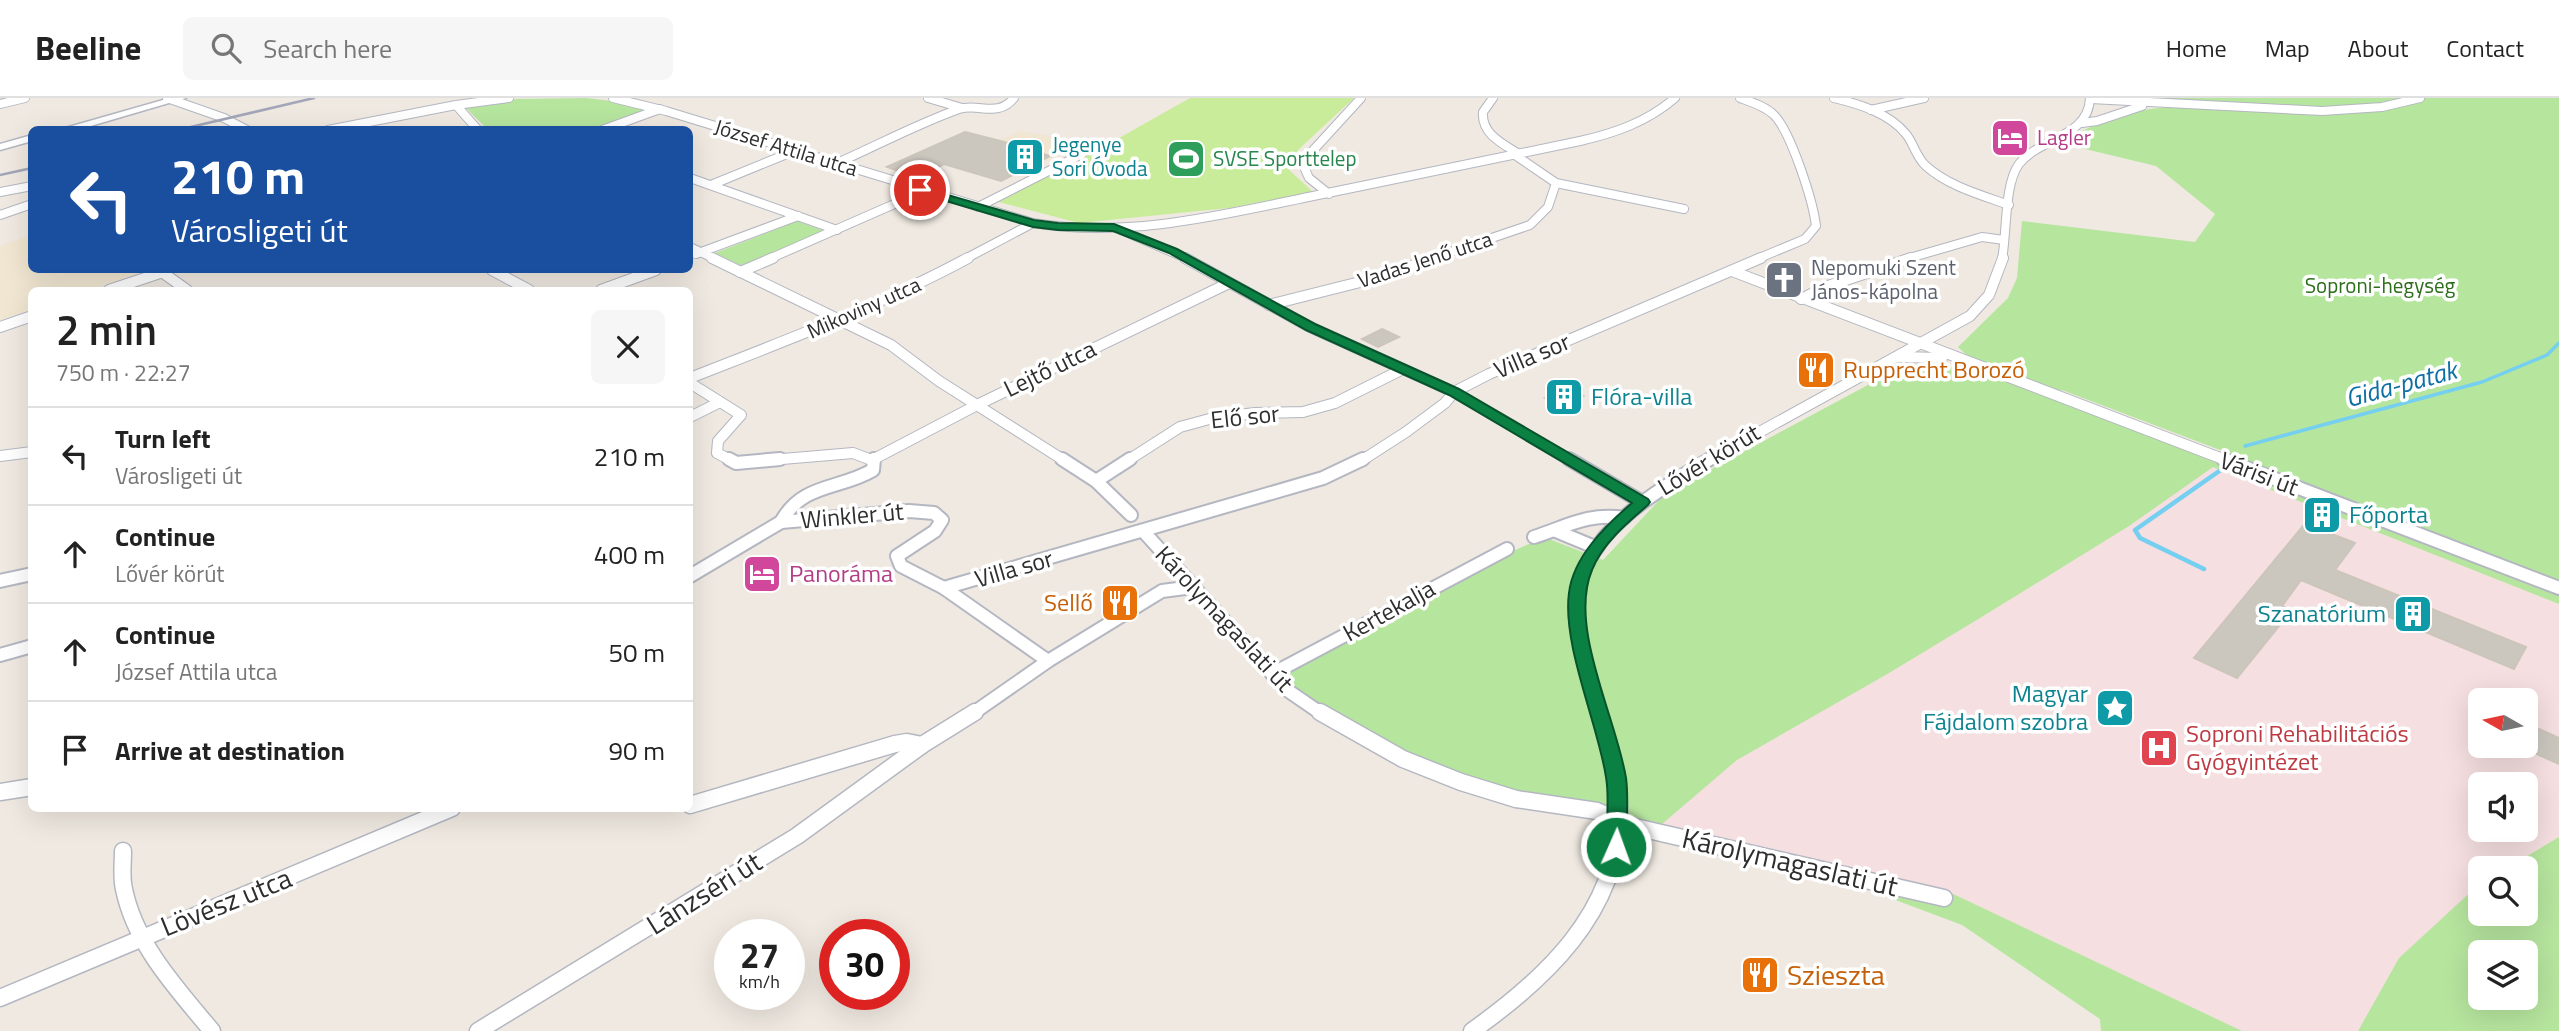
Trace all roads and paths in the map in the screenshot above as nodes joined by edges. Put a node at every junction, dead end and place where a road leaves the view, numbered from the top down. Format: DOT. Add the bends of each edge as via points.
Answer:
graph roads {
  1 [pos="25,98"];
  2 [pos="509,98"];
  3 [pos="613,98"];
  4 [pos="654,98"];
  5 [pos="928,98"];
  6 [pos="1014,98"];
  7 [pos="1361,98"];
  8 [pos="1493,98"];
  9 [pos="1675,98"];
  10 [pos="1740,98"];
  11 [pos="1834,98"];
  12 [pos="1924,98"];
  13 [pos="2420,98"];
  14 [pos="173,99"];
  15 [pos="2091,99"];
  16 [pos="2158,101"];
  17 [pos="635,102"];
  18 [pos="0,104"];
  19 [pos="456,105"];
  20 [pos="962,108"];
  21 [pos="660,109"];
  22 [pos="1871,110"];
  23 [pos="2082,123"];
  24 [pos="77,126"];
  25 [pos="239,126"];
  26 [pos="348,126"];
  27 [pos="474,126"];
  28 [pos="613,126"];
  29 [pos="28,139"];
  30 [pos="0,147"];
  31 [pos="794,151"];
  32 [pos="1082,154"];
  33 [pos="1517,154"];
  34 [pos="835,164"];
  35 [pos="693,179"];
  36 [pos="1556,183"];
  37 [pos="711,185"];
  38 [pos="28,187"];
  39 [pos="15,189"];
  40 [pos="923,191"];
  41 [pos="0,192"];
  42 [pos="1329,194"];
  43 [pos="28,199"];
  44 [pos="28,204"];
  45 [pos="2009,205"];
  46 [pos="978,207"];
  47 [pos="1684,209"];
  48 [pos="0,215"];
  49 [pos="798,216"];
  50 [pos="1033,223"];
  51 [pos="1114,228"];
  52 [pos="837,230"];
  53 [pos="2004,240"];
  54 [pos="693,248"];
  55 [pos="700,252"];
  56 [pos="693,256"];
  57 [pos="1732,271"];
  58 [pos="740,272"];
  59 [pos="155,273"];
  60 [pos="164,273"];
  61 [pos="498,273"];
  62 [pos="648,273"];
  63 [pos="1228,283"];
  64 [pos="116,287"];
  65 [pos="183,287"];
  66 [pos="523,287"];
  67 [pos="609,287"];
  68 [pos="1801,299"];
  69 [pos="1269,305"];
  70 [pos="28,317"];
  71 [pos="841,319"];
  72 [pos="0,327"];
  73 [pos="1944,331"];
  74 [pos="1919,344"];
  75 [pos="1890,358"];
  76 [pos="1959,359"];
  77 [pos="1401,370"];
  78 [pos="693,380"];
  79 [pos="693,383"];
  80 [pos="1454,392"];
  81 [pos="720,402"];
  82 [pos="977,405"];
  83 [pos="693,416"];
  84 [pos="28,452"];
  85 [pos="0,456"];
  86 [pos="874,459"];
  87 [pos="1096,481"];
  88 [pos="1642,502"];
  89 [pos="1132,515"];
  90 [pos="1624,518"];
  91 [pos="781,522"];
  92 [pos="1556,531"];
  93 [pos="1144,532"];
  94 [pos="1534,537"];
  95 [pos="1597,548"];
  96 [pos="1507,549"];
  97 [pos="693,574"];
  98 [pos="28,575"];
  99 [pos="0,580"];
  100 [pos="1193,586"];
  101 [pos="944,588"];
  102 [pos="2559,588"];
  103 [pos="28,647"];
  104 [pos="0,655"];
  105 [pos="1048,661"];
  106 [pos="1272,674"];
  107 [pos="922,745"];
  108 [pos="28,787"];
  109 [pos="0,792"];
  110 [pos="693,804"];
  111 [pos="442,812"];
  112 [pos="1618,820"];
  113 [pos="1635,827"];
  114 [pos="123,851"];
  115 [pos="1944,898"];
  116 [pos="141,937"];
  117 [pos="0,998"];
  118 [pos="212,1031"];
  119 [pos="478,1031"];
  120 [pos="1472,1031"];
  1 -- 18 [label="street"];
  2 -- 19 [label="street"];
  3 -- 17 [label="street, József Attila utca"];
  4 -- 17 [label="street"];
  5 -- 20 [label="street"];
  6 -- 20 [label="street" via="996,110"];
  7 -- 42 [label="street" via="1307,157 1304,167 1309,178"];
  8 -- 33 [label="street" via="1483,113 1483,124"];
  9 -- 33 [label="street" via="1657,113 1621,130"];
  10 -- 57 [label="street, Villa sor" via="1777,118 1816,218 1805,239"];
  11 -- 22 [label="street"];
  12 -- 22 [label="street"];
  13 -- 16 [label="street" via="2359,110"];
  14 -- 24 [label="main road"];
  14 -- 25 [label="street"];
  15 -- 16 [label="street"];
  15 -- 23 [label="street" via="2091,111"];
  16 -- 23 [label="street"];
  17 -- 21 [label="street, József Attila utca"];
  19 -- 26 [label="street"];
  19 -- 27 [label="street"];
  20 -- 34 [label="street"];
  21 -- 28 [label="street"];
  21 -- 31 [label="street, József Attila utca"];
  22 -- 45 [label="street" via="1905,134 1926,166"];
  23 -- 45 [label="street, Lővér körút" via="2018,164"];
  29 -- 30 [label="main road"];
  31 -- 34 [label="street, József Attila utca"];
  31 -- 37 [label="street"];
  32 -- 46 [label="street"];
  33 -- 36 [label="street"];
  33 -- 42 [label="street"];
  34 -- 40 [label="street, József Attila utca"];
  35 -- 37 [label="street"];
  36 -- 47 [label="street"];
  36 -- 69 [label="street, Vadas Jenő utca" via="1556,193 1530,225 1376,278"];
  37 -- 49 [label="street"];
  38 -- 39 [label="street"];
  39 -- 41 [label="street"];
  39 -- 43 [label="street"];
  40 -- 46 [label="street, József Attila utca"];
  40 -- 52 [label="street"];
  42 -- 51 [label="street" via="1189,221"];
  44 -- 48 [label="street"];
  45 -- 53 [label="street, Lővér körút"];
  46 -- 50 [label="street, József Attila utca"];
  49 -- 52 [label="street"];
  49 -- 55 [label="street"];
  50 -- 51 [label="street"];
  50 -- 71 [label="street, Mikoviny utca" via="925,281"];
  51 -- 63 [label="street" via="1173,251"];
  52 -- 58 [label="street"];
  53 -- 68 [label="street" via="1982,237 1948,245"];
  53 -- 73 [label="street, Lővér körút" via="2000,276 1987,299"];
  54 -- 55 [label="street"];
  55 -- 56 [label="street"];
  55 -- 58 [label="street"];
  57 -- 68 [label="street, Várisi út"];
  57 -- 80 [label="street, Villa sor"];
  58 -- 71 [label="street"];
  59 -- 64 [label="street"];
  60 -- 65 [label="street"];
  61 -- 66 [label="street"];
  62 -- 67 [label="street"];
  63 -- 69 [label="street"];
  63 -- 82 [label="street, Lejtő utca"];
  68 -- 74 [label="street, Várisi út"];
  69 -- 77 [label="street"];
  70 -- 72 [label="street"];
  71 -- 78 [label="street, Mikoviny utca"];
  71 -- 82 [label="street" via="891,345"];
  73 -- 74 [label="street, Lővér körút"];
  73 -- 76 [label="street" via="1942,340"];
  74 -- 75 [label="street, Lővér körút"];
  74 -- 76 [label="street, Várisi út"];
  75 -- 76 [label="street, Várisi út"];
  75 -- 88 [label="street, Lővér körút"];
  76 -- 102 [label="street, Várisi út"];
  77 -- 80 [label="street"];
  77 -- 87 [label="street, Elő sor" via="1335,404 1303,412 1213,418 1180,427"];
  79 -- 81 [label="street"];
  80 -- 88 [label="street"];
  80 -- 93 [label="street, Villa sor" via="1406,432 1356,464"];
  81 -- 83 [label="street"];
  81 -- 86 [label="street" via="741,415 718,441 717,453 736,463 853,453"];
  82 -- 86 [label="street, Lejtő utca"];
  82 -- 87 [label="street"];
  84 -- 85 [label="street"];
  86 -- 91 [label="street, Winkler út" via="873,470 858,481 805,493 786,508"];
  87 -- 89 [label="street"];
  88 -- 90 [label="street, Lővér körút"];
  90 -- 92 [label="street" via="1593,514"];
  90 -- 95 [label="street, Lővér körút"];
  91 -- 97 [label="street"];
  91 -- 101 [label="street, Winkler út" via="909,510 934,513 942,520 935,530 897,556 901,566"];
  92 -- 94 [label="street"];
  92 -- 95 [label="street"];
  93 -- 100 [label="street, Károlymagaslati út"];
  93 -- 101 [label="street, Villa sor"];
  95 -- 112 [label="street, Lővér körút" via="1584,568 1577,592 1577,622 1616,779"];
  96 -- 106 [label="street, Kertekalja"];
  98 -- 99 [label="street"];
  100 -- 105 [label="street, Lánzséri út" via="1162,591"];
  100 -- 106 [label="street, Károlymagaslati út"];
  101 -- 105 [label="street, Winkler út"];
  103 -- 104 [label="street"];
  105 -- 107 [label="street, Lánzséri út"];
  106 -- 112 [label="street, Károlymagaslati út" via="1337,724 1443,776 1516,799 1597,811"];
  107 -- 110 [label="street, Lánzséri út" via="895,744"];
  107 -- 119 [label="street, Lánzséri út" via="797,836"];
  108 -- 109 [label="street"];
  111 -- 116 [label="street, Lövész utca"];
  112 -- 113 [label="street"];
  112 -- 120 [label="street, Lővér körút" via="1610,868 1584,928 1535,984"];
  113 -- 115 [label="street, Károlymagaslati út"];
  114 -- 116 [label="street" via="124,892"];
  116 -- 117 [label="street, Lövész utca"];
  116 -- 118 [label="street"];
}
